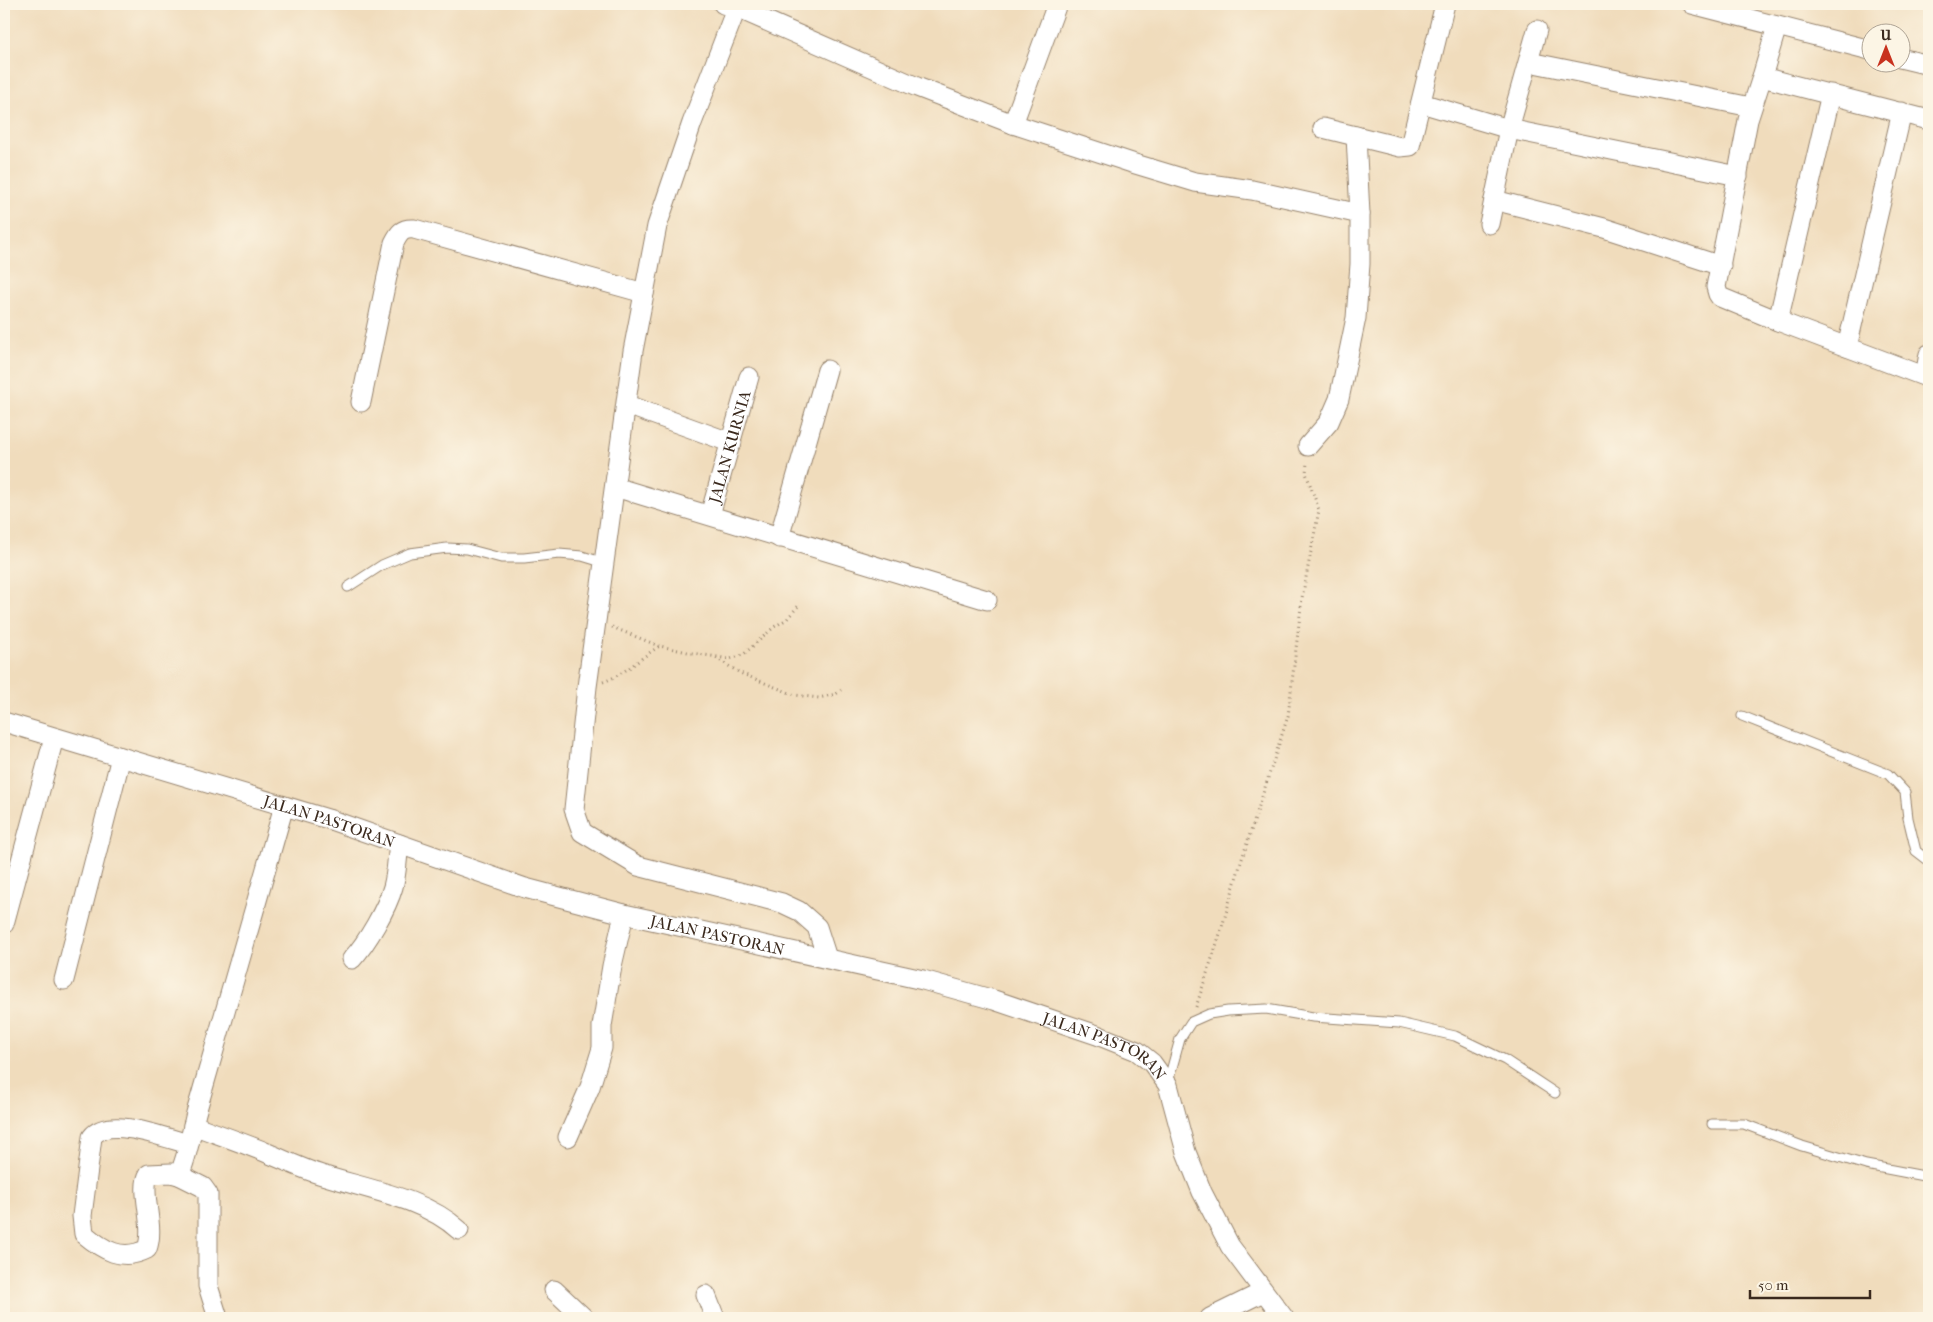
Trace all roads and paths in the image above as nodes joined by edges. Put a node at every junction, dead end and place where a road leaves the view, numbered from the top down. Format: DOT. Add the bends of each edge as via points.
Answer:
graph roads {
  1 [pos="1056,4"];
  2 [pos="1445,4"];
  3 [pos="1692,4"];
  4 [pos="733,5"];
  5 [pos="1778,26"];
  6 [pos="1537,30"];
  7 [pos="1860,47"];
  8 [pos="1910,60"];
  9 [pos="1528,62"];
  10 [pos="1929,65"];
  11 [pos="1769,78"];
  12 [pos="1832,94"];
  13 [pos="1420,103"];
  14 [pos="1751,107"];
  15 [pos="1902,112"];
  16 [pos="1929,120"];
  17 [pos="1013,124"];
  18 [pos="1323,128"];
  19 [pos="1509,129"];
  20 [pos="1356,136"];
  21 [pos="1738,176"];
  22 [pos="1494,200"];
  23 [pos="1360,214"];
  24 [pos="1489,224"];
  25 [pos="1720,266"];
  26 [pos="644,293"];
  27 [pos="1778,321"];
  28 [pos="1847,347"];
  29 [pos="1929,354"];
  30 [pos="826,370"];
  31 [pos="749,377"];
  32 [pos="1927,377"];
  33 [pos="361,402"];
  34 [pos="626,405"];
  35 [pos="732,443"];
  36 [pos="1308,446"];
  37 [pos="615,487"];
  38 [pos="710,515"];
  39 [pos="779,538"];
  40 [pos="605,564"];
  41 [pos="348,588"];
  42 [pos="988,600"];
  43 [pos="800,604"];
  44 [pos="597,623"];
  45 [pos="660,646"];
  46 [pos="714,657"];
  47 [pos="587,687"];
  48 [pos="841,690"];
  49 [pos="1742,716"];
  50 [pos="4,722"];
  51 [pos="54,738"];
  52 [pos="121,757"];
  53 [pos="284,806"];
  54 [pos="399,844"];
  55 [pos="1929,861"];
  56 [pos="624,914"];
  57 [pos="4,924"];
  58 [pos="827,958"];
  59 [pos="352,959"];
  60 [pos="64,980"];
  61 [pos="1191,1022"];
  62 [pos="1168,1085"];
  63 [pos="1555,1093"];
  64 [pos="1712,1124"];
  65 [pos="193,1125"];
  66 [pos="568,1137"];
  67 [pos="188,1144"];
  68 [pos="179,1175"];
  69 [pos="1929,1176"];
  70 [pos="460,1230"];
  71 [pos="554,1290"];
  72 [pos="1263,1292"];
  73 [pos="706,1295"];
  74 [pos="218,1318"];
  75 [pos="584,1318"];
  76 [pos="715,1318"];
  77 [pos="1210,1318"];
  78 [pos="1284,1318"];
  1 -- 17 [label="street"];
  2 -- 13 [label="street"];
  3 -- 5 [label="street"];
  4 -- 17 [label="street" via="917,87"];
  4 -- 26 [label="street" via="657,226"];
  5 -- 7 [label="street"];
  5 -- 11 [label="street"];
  6 -- 9 [label="street"];
  8 -- 10 [label="street"];
  9 -- 14 [label="street"];
  9 -- 19 [label="street"];
  11 -- 12 [label="street"];
  11 -- 14 [label="street"];
  12 -- 15 [label="street"];
  12 -- 27 [label="street"];
  13 -- 19 [label="street"];
  13 -- 20 [label="street" via="1410,146 1400,147"];
  14 -- 21 [label="street"];
  15 -- 16 [label="street"];
  15 -- 28 [label="street"];
  17 -- 23 [label="street" via="1195,182 1252,190"];
  18 -- 20 [label="street"];
  19 -- 21 [label="street"];
  19 -- 22 [label="street"];
  20 -- 23 [label="street"];
  21 -- 25 [label="street"];
  22 -- 24 [label="street"];
  22 -- 25 [label="street" via="1604,228"];
  23 -- 36 [label="street" via="1356,318 1339,399 1329,422"];
  25 -- 27 [label="street" via="1716,290 1720,297"];
  26 -- 33 [label="street" via="406,229 399,233 394,244"];
  26 -- 34 [label="street"];
  27 -- 28 [label="street"];
  28 -- 32 [label="street"];
  29 -- 32 [label="street"];
  30 -- 39 [label="street"];
  31 -- 35 [label="street, JALAN KURNIA"];
  34 -- 35 [label="street"];
  34 -- 37 [label="street"];
  35 -- 38 [label="street, JALAN KURNIA"];
  36 -- 61 [label="path" via="1306,473 1319,510 1302,598 1288,716"];
  37 -- 38 [label="street"];
  37 -- 40 [label="street"];
  38 -- 39 [label="street"];
  39 -- 42 [label="street"];
  40 -- 41 [label="lane" via="582,556 501,558 467,549 448,548 410,553 382,564"];
  40 -- 44 [label="street"];
  43 -- 46 [label="path" via="788,619 743,655 730,659"];
  44 -- 45 [label="path" via="618,628"];
  44 -- 47 [label="street"];
  45 -- 46 [label="path"];
  45 -- 47 [label="path" via="612,680"];
  46 -- 48 [label="path" via="740,673 795,695 819,698"];
  47 -- 58 [label="street" via="574,809 582,832 638,866 782,903 817,927"];
  49 -- 55 [label="lane" via="1888,774 1905,792 1916,851"];
  50 -- 51 [label="street, JALAN PASTORAN"];
  51 -- 52 [label="street, JALAN PASTORAN"];
  51 -- 57 [label="street"];
  52 -- 53 [label="street, JALAN PASTORAN"];
  52 -- 60 [label="street"];
  53 -- 54 [label="street, JALAN PASTORAN"];
  53 -- 65 [label="street"];
  54 -- 56 [label="street, JALAN PASTORAN" via="525,888"];
  54 -- 59 [label="street" via="393,887 362,949"];
  56 -- 58 [label="street, JALAN PASTORAN"];
  56 -- 66 [label="street" via="602,1026 602,1048 590,1087"];
  58 -- 62 [label="street, JALAN PASTORAN" via="994,1000 1097,1035 1137,1051 1152,1063"];
  61 -- 62 [label="lane" via="1180,1039"];
  61 -- 63 [label="lane" via="1209,1014 1266,1009 1313,1017 1399,1023 1455,1036 1505,1060"];
  62 -- 72 [label="street, JALAN PASTORAN" via="1186,1152 1202,1192 1230,1246"];
  64 -- 69 [label="lane" via="1744,1124 1866,1165"];
  65 -- 67 [label="street"];
  65 -- 70 [label="street" via="321,1175 420,1206 446,1218"];
  67 -- 68 [label="street"];
  67 -- 68 [label="street" via="115,1127 95,1132 82,1216 84,1234 100,1247 122,1255 137,1254 147,1249 150,1231 146,1179 154,1173"];
  68 -- 74 [label="street" via="203,1187 208,1194 208,1286"];
  71 -- 75 [label="street"];
  72 -- 77 [label="street"];
  72 -- 78 [label="street, JALAN PASTORAN"];
  73 -- 76 [label="street"];
}
